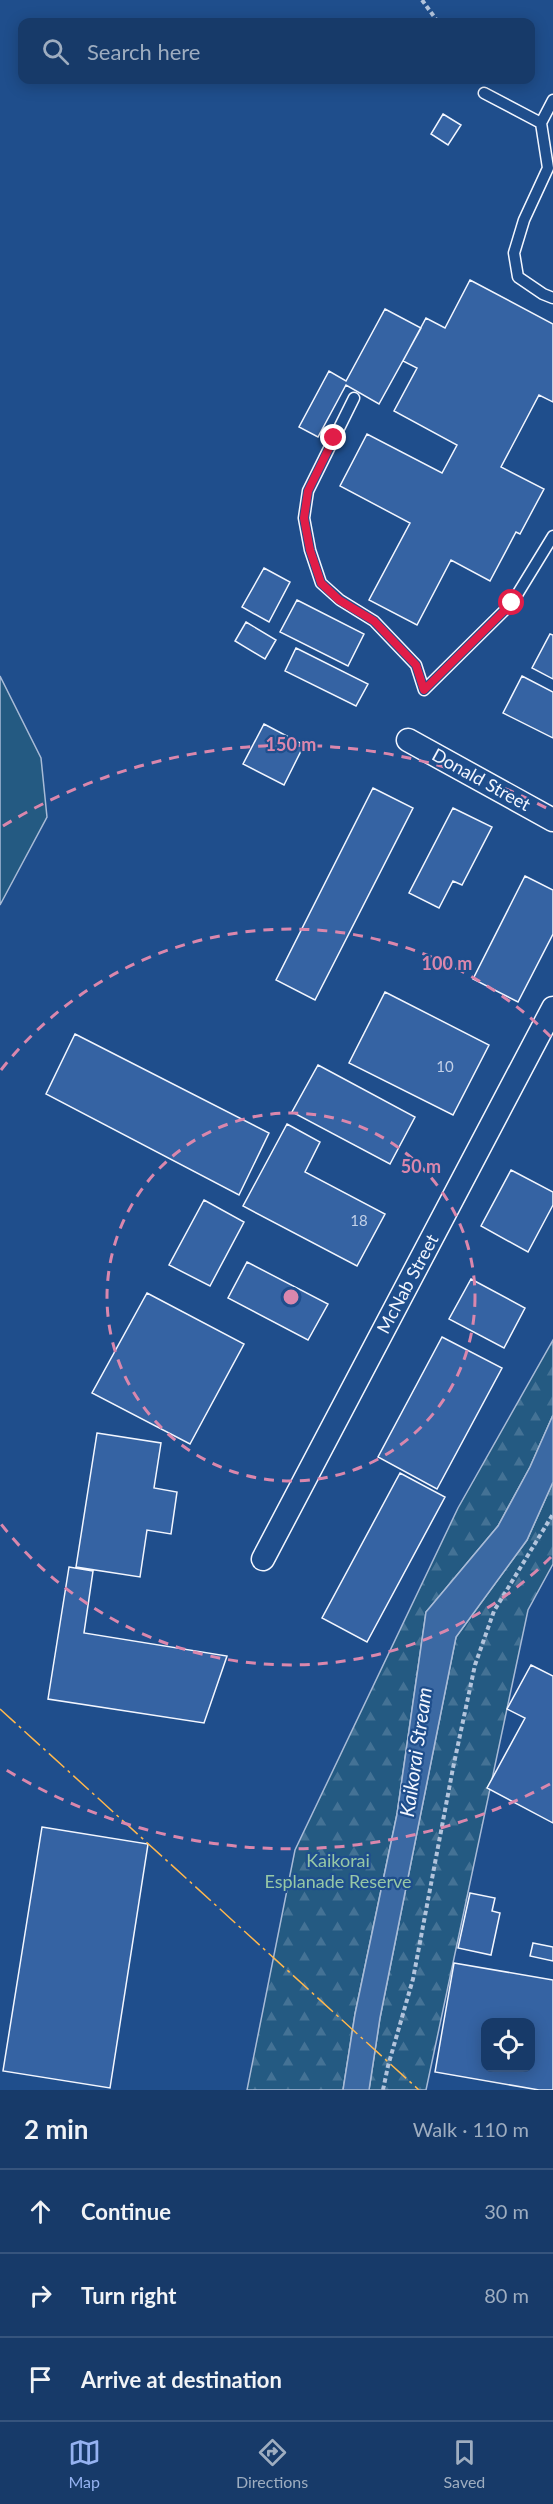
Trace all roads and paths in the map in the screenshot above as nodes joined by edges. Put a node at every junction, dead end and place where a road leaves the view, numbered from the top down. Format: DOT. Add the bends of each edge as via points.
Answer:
graph roads {
  1 [pos="422,0"];
  2 [pos="435,18"];
  3 [pos="484,93"];
  4 [pos="553,100"];
  5 [pos="541,123"];
  6 [pos="553,298"];
  7 [pos="354,398"];
  8 [pos="553,536"];
  9 [pos="408,740"];
  10 [pos="553,820"];
  11 [pos="553,1008"];
  12 [pos="553,1514"];
  13 [pos="263,1559"];
  14 [pos="383,2090"];
  1 -- 2 [label="path"];
  3 -- 5 [label="lane"];
  4 -- 5 [label="lane"];
  5 -- 6 [label="lane" via="548,168 514,253 518,277"];
  7 -- 8 [label="lane" via="308,491 304,518 310,550 321,583 339,600 374,621 416,665 424,690 512,603"];
  9 -- 10 [label="street, Donald Street"];
  11 -- 13 [label="street, McNab Street"];
  12 -- 14 [label="path" via="494,1611 475,1665 413,1979"];
}
